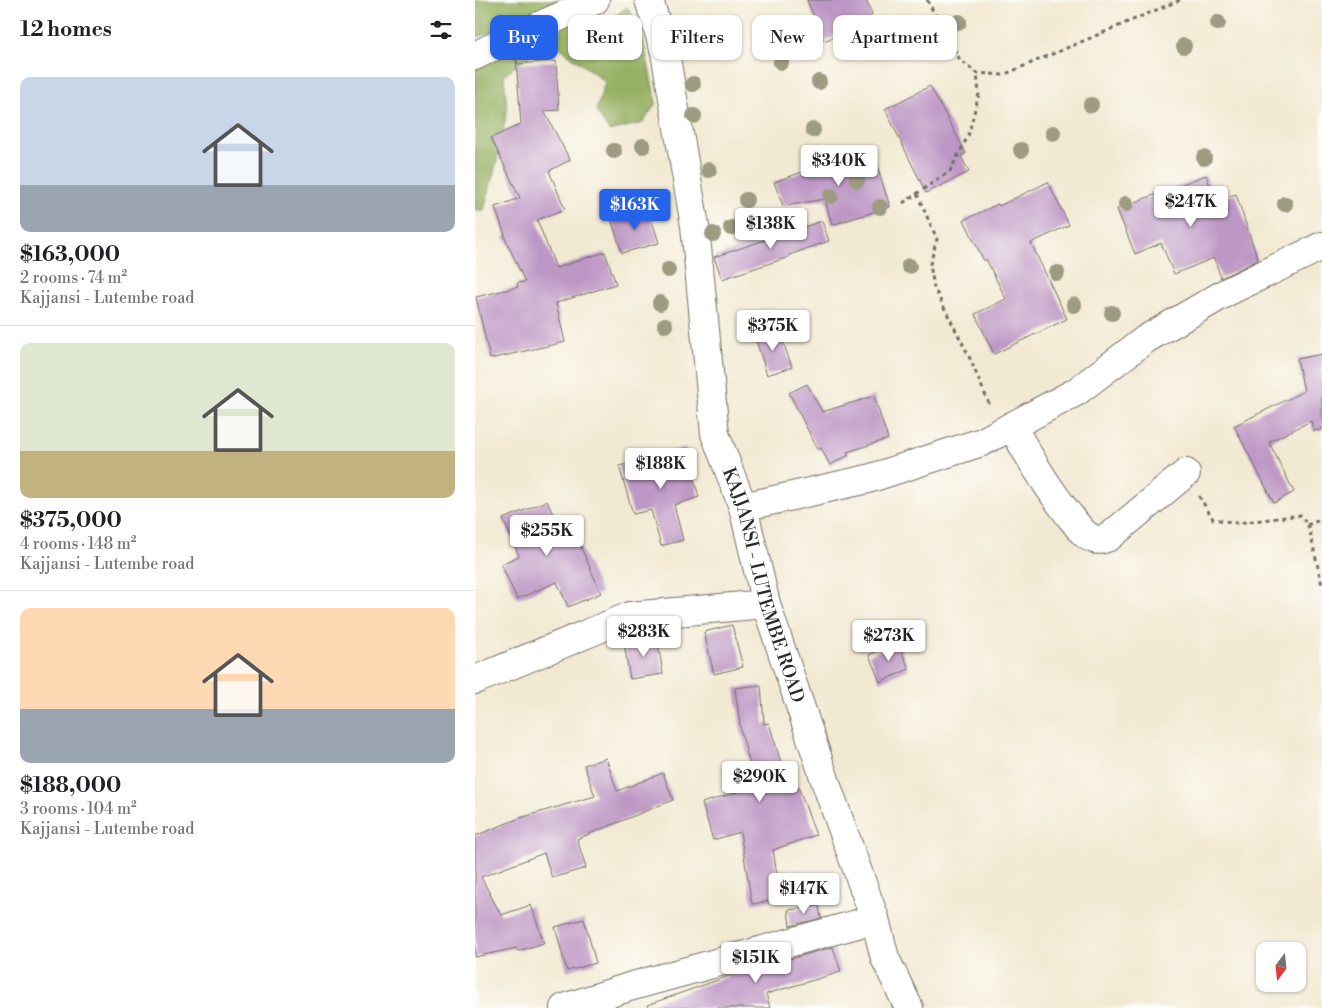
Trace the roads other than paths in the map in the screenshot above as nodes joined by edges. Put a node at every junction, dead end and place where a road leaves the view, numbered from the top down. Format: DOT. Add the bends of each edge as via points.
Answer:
graph roads {
  1 [pos="595,0"];
  2 [pos="649,0"];
  3 [pos="475,56"];
  4 [pos="1322,246"];
  5 [pos="1006,429"];
  6 [pos="1185,474"];
  7 [pos="743,507"];
  8 [pos="766,604"];
  9 [pos="475,680"];
  10 [pos="875,919"];
  11 [pos="564,1008"];
  12 [pos="909,1008"];
  1 -- 3 [label="street"];
  2 -- 7 [label="street, KAJJANSI - LUTEMBE ROAD" via="665,52 695,226 715,434"];
  4 -- 5 [label="street" via="1227,292 1146,339 1076,392"];
  5 -- 6 [label="street" via="1078,527 1094,539 1109,537"];
  5 -- 7 [label="street" via="982,442 868,479"];
  7 -- 8 [label="street, KAJJANSI - LUTEMBE ROAD"];
  8 -- 9 [label="street" via="630,616"];
  8 -- 10 [label="street, KAJJANSI - LUTEMBE ROAD"];
  10 -- 11 [label="street"];
  10 -- 12 [label="street, KAJJANSI - LUTEMBE ROAD" via="885,958"];
}
